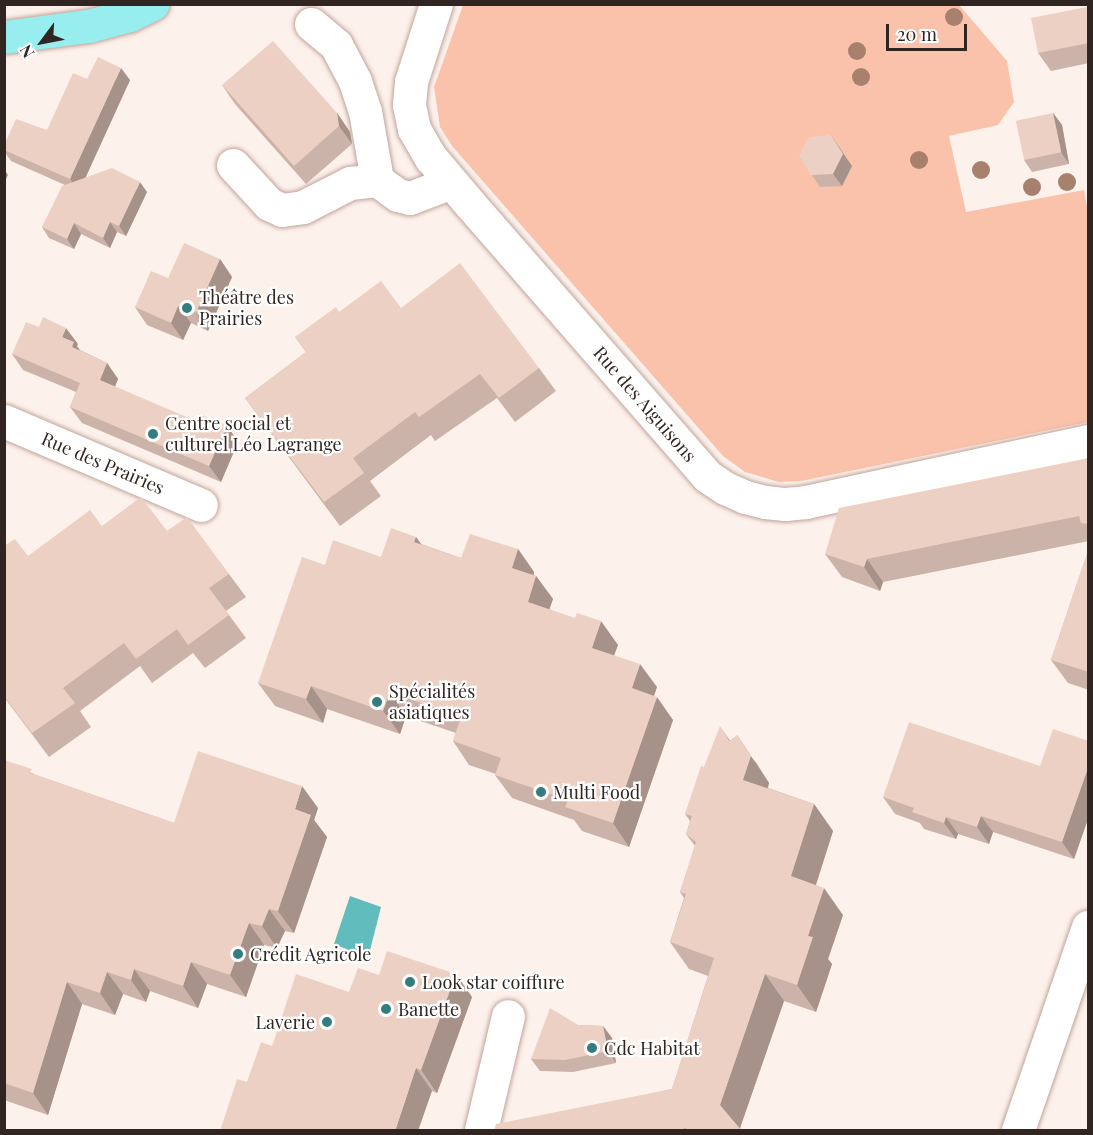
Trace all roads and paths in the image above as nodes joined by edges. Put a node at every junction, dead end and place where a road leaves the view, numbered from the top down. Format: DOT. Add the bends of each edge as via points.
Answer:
graph roads {
  1 [pos="102,4"];
  2 [pos="153,4"];
  3 [pos="436,4"];
  4 [pos="4,14"];
  5 [pos="311,24"];
  6 [pos="4,37"];
  7 [pos="233,165"];
  8 [pos="377,180"];
  9 [pos="451,182"];
  10 [pos="4,421"];
  11 [pos="1089,441"];
  12 [pos="201,505"];
  13 [pos="1089,927"];
  14 [pos="508,1016"];
  15 [pos="481,1131"];
  16 [pos="1018,1131"];
  1 -- 4 [label="main road" via="52,15"];
  2 -- 6 [label="main road" via="130,15 88,26"];
  3 -- 9 [label="street, Rue des Aiguisons" via="411,82 409,105 414,129"];
  5 -- 8 [label="street" via="336,45 355,81 365,111"];
  7 -- 8 [label="street" via="269,204 282,210 303,207 350,183"];
  8 -- 9 [label="street" via="398,195 410,198"];
  9 -- 11 [label="street, Rue des Aiguisons" via="707,476 745,497 785,504 806,502"];
  10 -- 12 [label="street, Rue des Prairies"];
  13 -- 16 [label="street"];
  14 -- 15 [label="street"];
}
